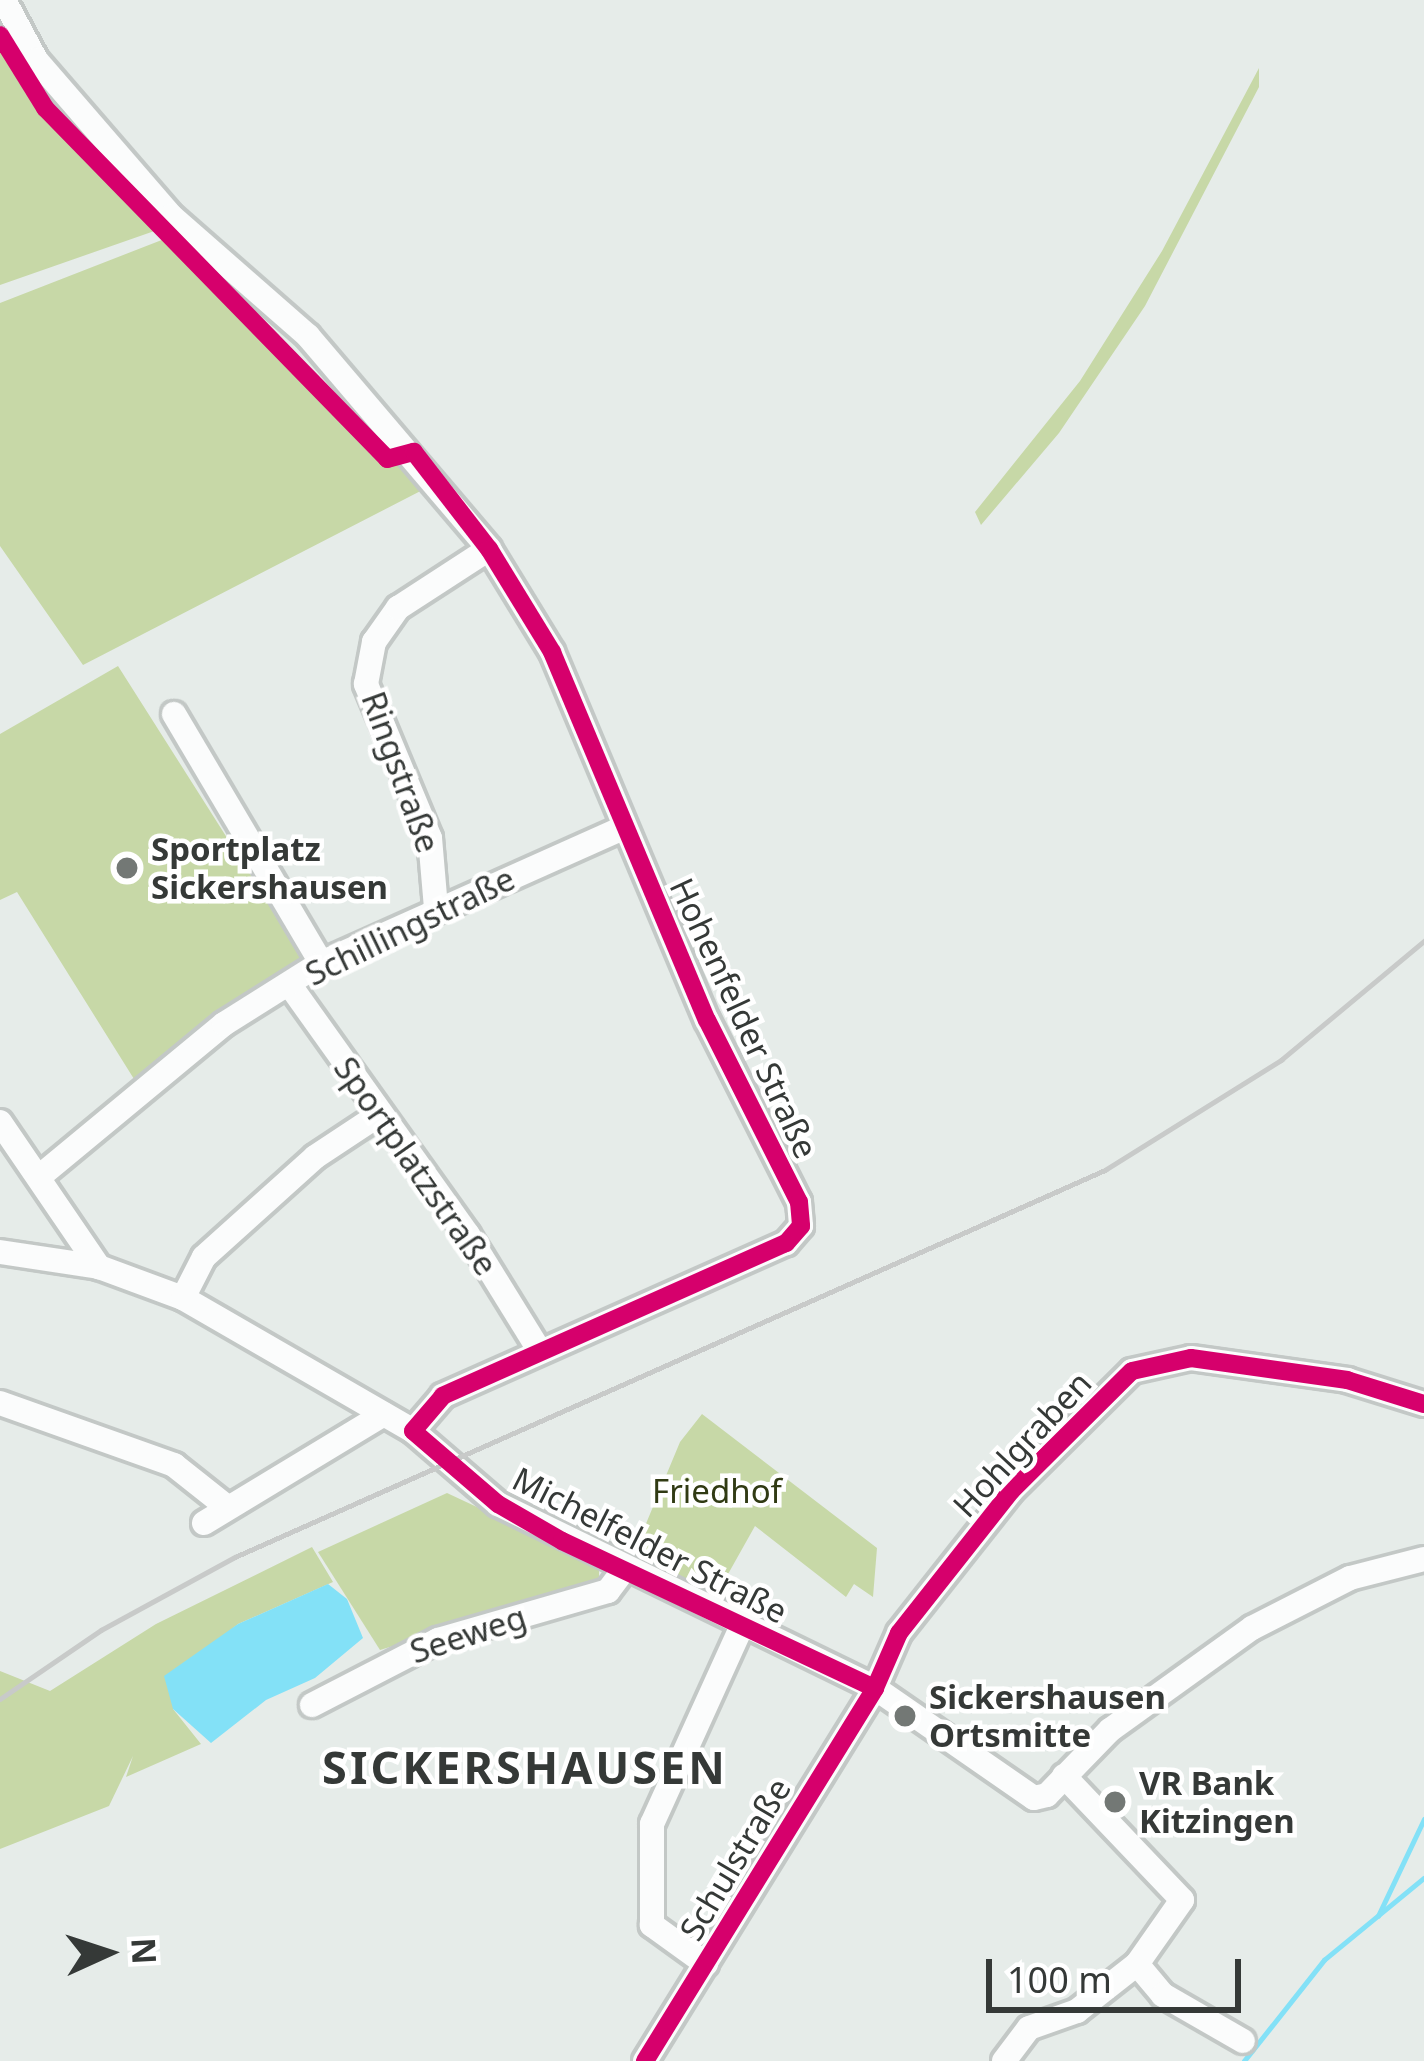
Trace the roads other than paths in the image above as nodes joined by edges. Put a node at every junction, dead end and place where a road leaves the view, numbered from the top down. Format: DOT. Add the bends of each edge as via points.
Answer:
graph roads {
  1 [pos="4,0"];
  2 [pos="489,549"];
  3 [pos="174,714"];
  4 [pos="623,828"];
  5 [pos="436,908"];
  6 [pos="321,963"];
  7 [pos="290,984"];
  8 [pos="380,1114"];
  9 [pos="0,1122"];
  10 [pos="39,1177"];
  11 [pos="0,1252"];
  12 [pos="99,1267"];
  13 [pos="183,1298"];
  14 [pos="539,1350"];
  15 [pos="0,1403"];
  16 [pos="1424,1404"];
  17 [pos="384,1414"];
  18 [pos="413,1431"];
  19 [pos="226,1507"];
  20 [pos="204,1523"];
  21 [pos="1424,1558"];
  22 [pos="623,1571"];
  23 [pos="741,1628"];
  24 [pos="875,1688"];
  25 [pos="312,1706"];
  26 [pos="1064,1776"];
  27 [pos="706,1964"];
  28 [pos="1137,1964"];
  29 [pos="1243,2041"];
  30 [pos="645,2061"];
  31 [pos="1004,2061"];
  1 -- 2 [label="street, Hohenfelder Straße" via="36,60 171,216 308,336"];
  2 -- 4 [label="street, Hohenfelder Straße" via="552,652"];
  2 -- 5 [label="street, Ringstraße" via="398,608 374,642 366,684 430,838"];
  3 -- 6 [label="street"];
  4 -- 5 [label="street, Schillingstraße"];
  4 -- 14 [label="street, Hohenfelder Straße" via="707,1021 799,1202 801,1226 786,1243"];
  5 -- 6 [label="street, Schillingstraße"];
  6 -- 7 [label="street, Schillingstraße"];
  7 -- 8 [label="street, Sportplatzstraße"];
  7 -- 10 [label="street, Schillingstraße" via="224,1024"];
  8 -- 13 [label="street" via="315,1157 204,1257"];
  8 -- 14 [label="street, Sportplatzstraße"];
  9 -- 10 [label="street"];
  10 -- 12 [label="street"];
  11 -- 12 [label="street, Michelfelder Straße"];
  12 -- 13 [label="street, Michelfelder Straße"];
  13 -- 17 [label="street, Michelfelder Straße"];
  14 -- 18 [label="street, Hohenfelder Straße" via="443,1396"];
  15 -- 19 [label="street" via="174,1465"];
  16 -- 24 [label="street, Hohlgraben" via="1347,1381 1191,1358 1132,1371 1011,1491 899,1633"];
  17 -- 18 [label="street, Michelfelder Straße"];
  17 -- 19 [label="street"];
  18 -- 22 [label="street, Michelfelder Straße" via="498,1504"];
  19 -- 20 [label="street"];
  21 -- 26 [label="street" via="1350,1578 1252,1628 1110,1730"];
  22 -- 23 [label="street, Michelfelder Straße"];
  22 -- 25 [label="street, Seeweg" via="608,1592 438,1640"];
  23 -- 24 [label="street, Michelfelder Straße"];
  23 -- 27 [label="street" via="652,1824 652,1925"];
  24 -- 26 [label="street, Michelfelder Straße" via="1034,1798"];
  24 -- 27 [label="street, Schulstraße"];
  26 -- 28 [label="street" via="1182,1900"];
  27 -- 30 [label="street, Schulstraße"];
  28 -- 29 [label="street" via="1163,1995"];
  28 -- 31 [label="street" via="1077,2011 1022,2019"];
}
